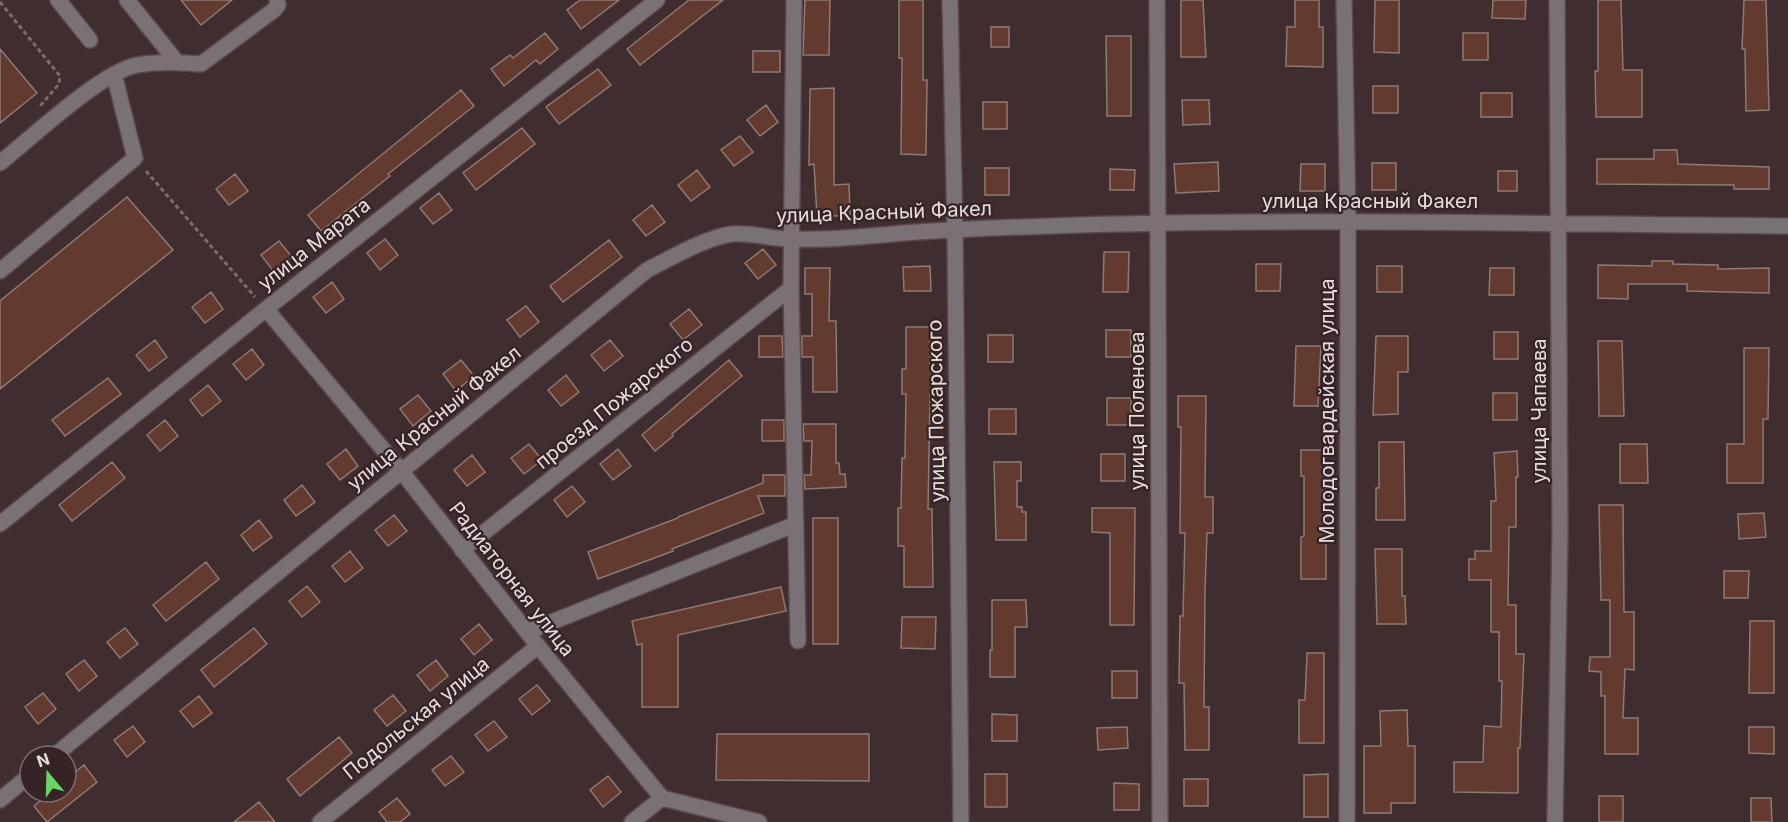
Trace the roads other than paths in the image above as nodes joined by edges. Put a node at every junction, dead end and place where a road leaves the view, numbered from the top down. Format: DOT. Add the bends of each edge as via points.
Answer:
graph roads {
  1 [pos="58,0"];
  2 [pos="127,0"];
  3 [pos="657,0"];
  4 [pos="795,0"];
  5 [pos="950,0"];
  6 [pos="1157,0"];
  7 [pos="1344,0"];
  8 [pos="1557,0"];
  9 [pos="278,2"];
  10 [pos="90,40"];
  11 [pos="176,61"];
  12 [pos="114,74"];
  13 [pos="0,163"];
  14 [pos="1348,221"];
  15 [pos="1157,222"];
  16 [pos="1560,225"];
  17 [pos="1788,226"];
  18 [pos="955,230"];
  19 [pos="791,240"];
  20 [pos="0,271"];
  21 [pos="791,288"];
  22 [pos="266,309"];
  23 [pos="402,472"];
  24 [pos="0,524"];
  25 [pos="795,524"];
  26 [pos="462,550"];
  27 [pos="527,632"];
  28 [pos="798,641"];
  29 [pos="538,646"];
  30 [pos="69,744"];
  31 [pos="18,786"];
  32 [pos="662,798"];
  33 [pos="0,800"];
  34 [pos="320,822"];
  35 [pos="632,822"];
  36 [pos="759,822"];
  37 [pos="961,822"];
  38 [pos="1160,822"];
  39 [pos="1347,822"];
  40 [pos="1555,822"];
  1 -- 10 [label="street"];
  2 -- 11 [label="street"];
  3 -- 22 [label="street, улица Марата"];
  4 -- 19 [label="street"];
  5 -- 18 [label="street, улица Пожарского"];
  6 -- 15 [label="street, улица Поленова"];
  7 -- 14 [label="street, Молодогвардейская улица"];
  8 -- 16 [label="street, улица Чапаева"];
  9 -- 11 [label="street" via="274,10 201,64"];
  11 -- 12 [label="street" via="136,65"];
  12 -- 13 [label="street"];
  12 -- 20 [label="street" via="135,158"];
  14 -- 15 [label="street, улица Красный Факел"];
  14 -- 16 [label="street, улица Красный Факел"];
  14 -- 39 [label="street, Молодогвардейская улица"];
  15 -- 18 [label="street, улица Красный Факел"];
  15 -- 38 [label="street, улица Поленова"];
  16 -- 17 [label="street, улица Красный Факел"];
  16 -- 40 [label="street, улица Чапаева"];
  18 -- 19 [label="street, улица Красный Факел"];
  18 -- 37 [label="street, улица Пожарского"];
  19 -- 21 [label="street"];
  19 -- 23 [label="street, улица Красный Факел" via="733,234 693,247 647,270"];
  21 -- 25 [label="street"];
  21 -- 26 [label="street, проезд Пожарского"];
  22 -- 23 [label="street, Радиаторная улица"];
  22 -- 24 [label="street, улица Марата"];
  23 -- 26 [label="street, Радиаторная улица"];
  23 -- 30 [label="street, улица Красный Факел"];
  25 -- 27 [label="street"];
  25 -- 28 [label="street"];
  26 -- 27 [label="street, Радиаторная улица"];
  27 -- 29 [label="street, Радиаторная улица"];
  29 -- 32 [label="street, Радиаторная улица"];
  29 -- 34 [label="street, Подольская улица"];
  31 -- 33 [label="street"];
  32 -- 35 [label="street"];
  32 -- 36 [label="street"];
}
